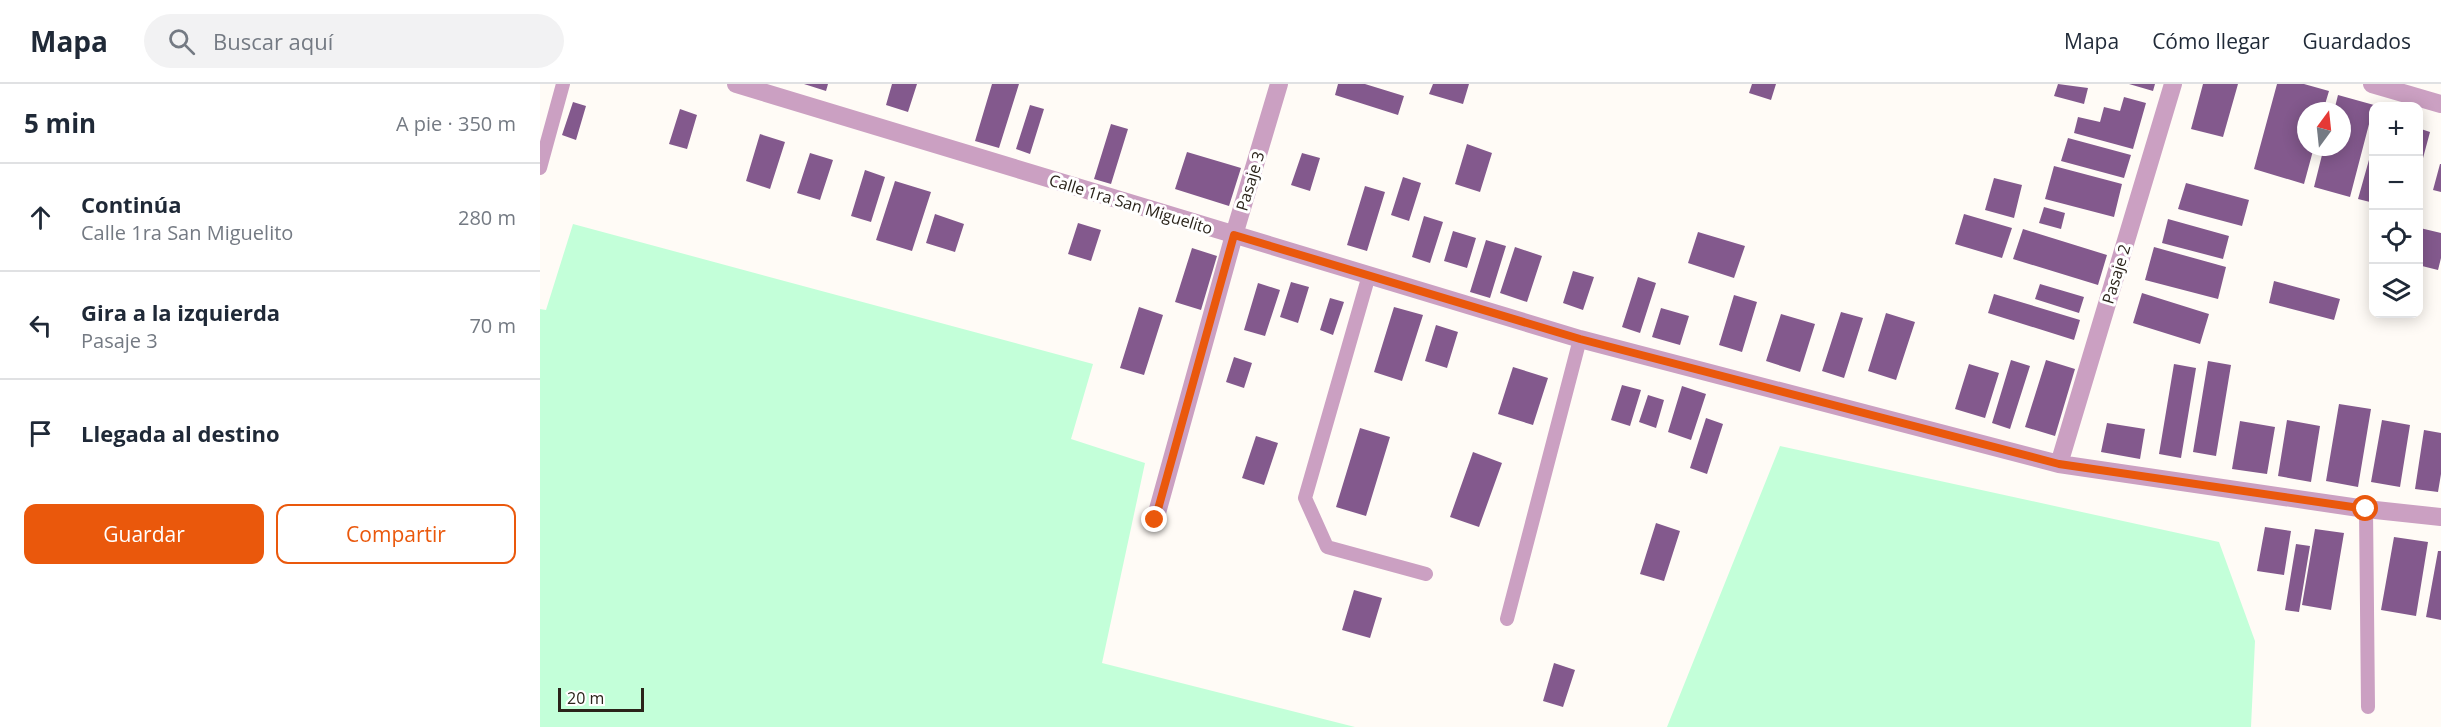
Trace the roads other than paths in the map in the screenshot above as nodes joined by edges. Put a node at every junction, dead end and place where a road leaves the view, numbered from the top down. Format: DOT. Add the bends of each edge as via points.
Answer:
graph roads {
  1 [pos="563,84"];
  2 [pos="736,84"];
  3 [pos="1279,84"];
  4 [pos="2173,84"];
  5 [pos="2372,84"];
  6 [pos="2441,104"];
  7 [pos="540,168"];
  8 [pos="1234,235"];
  9 [pos="1370,275"];
  10 [pos="1580,339"];
  11 [pos="2059,464"];
  12 [pos="2366,509"];
  13 [pos="2441,516"];
  14 [pos="1155,520"];
  15 [pos="1426,574"];
  16 [pos="1507,619"];
  17 [pos="2368,707"];
  1 -- 7 [label="lane"];
  2 -- 8 [label="street, Calle 1ra San Miguelito"];
  3 -- 8 [label="street, Pasaje 3"];
  4 -- 11 [label="street, Pasaje 2"];
  5 -- 6 [label="street"];
  8 -- 9 [label="street, Calle 1ra San Miguelito"];
  8 -- 14 [label="street, Pasaje 3"];
  9 -- 10 [label="street, Calle 1ra San Miguelito"];
  9 -- 15 [label="lane" via="1305,498 1327,547"];
  10 -- 11 [label="street, Calle 1ra San Miguelito"];
  10 -- 16 [label="lane"];
  11 -- 12 [label="street, Calle 1ra San Miguelito"];
  12 -- 13 [label="street, Calle 1ra San Miguelito"];
  12 -- 17 [label="lane"];
}
